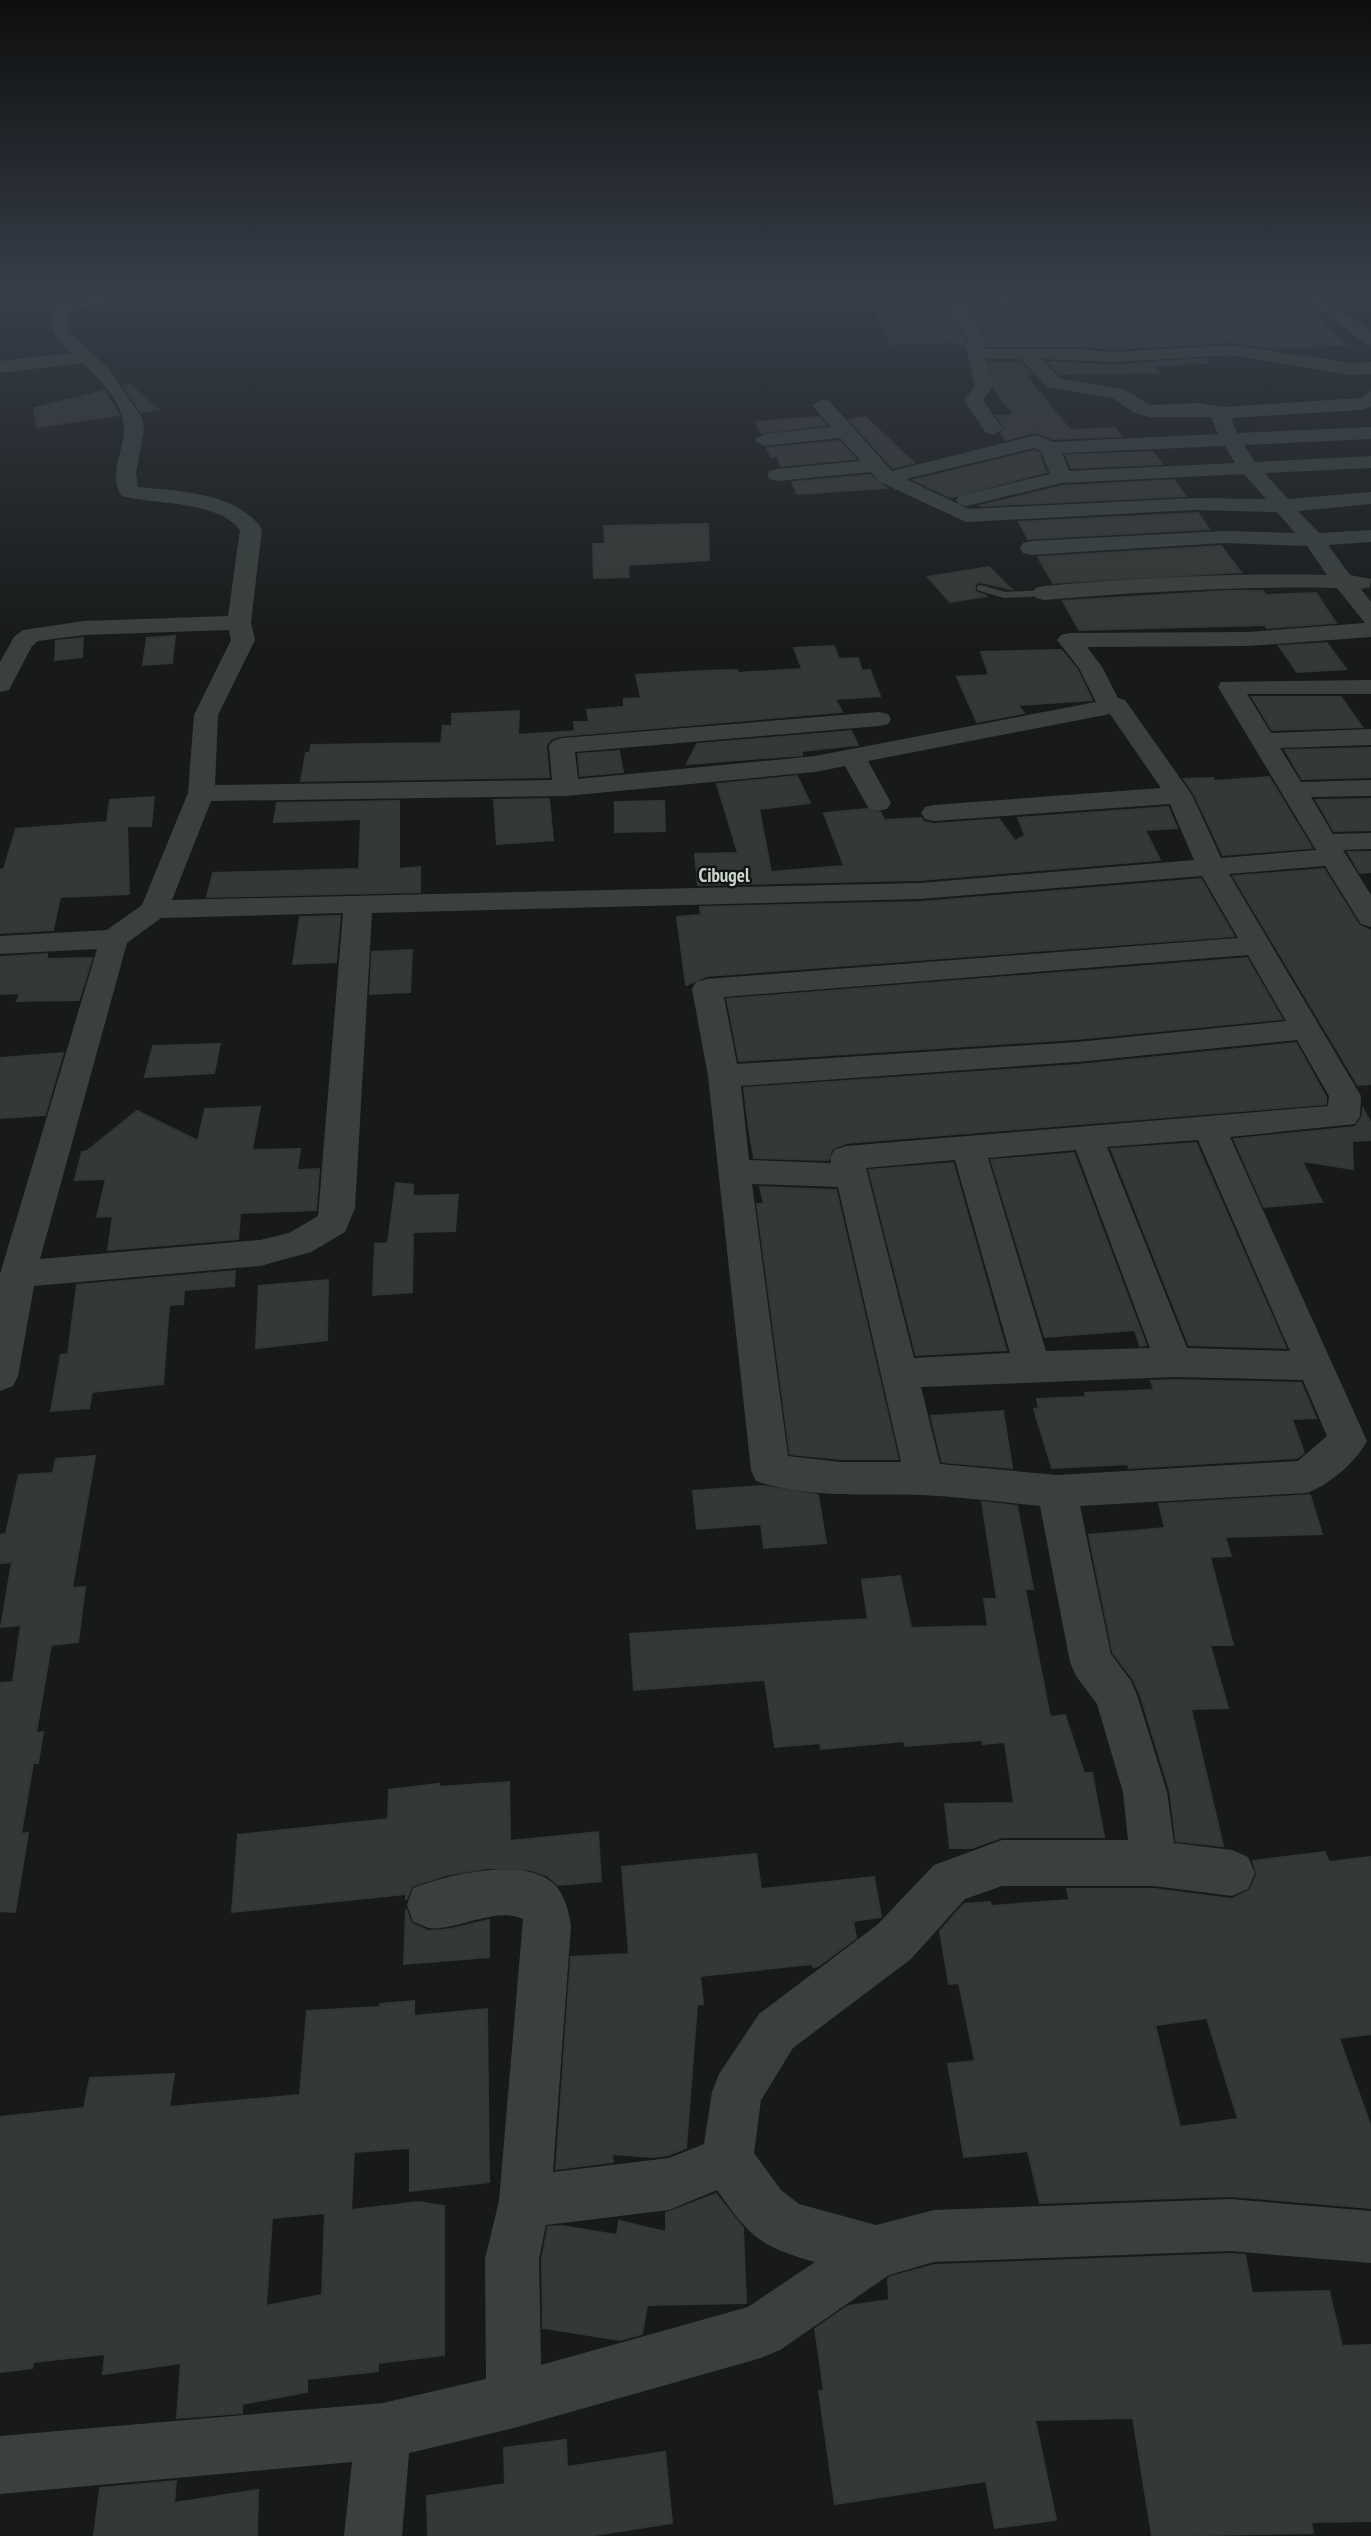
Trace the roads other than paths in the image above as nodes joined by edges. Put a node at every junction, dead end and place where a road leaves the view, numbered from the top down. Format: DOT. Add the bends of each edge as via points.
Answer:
graph roads {
  1 [pos="128,407"];
  2 [pos="824,407"];
  3 [pos="978,407"];
  4 [pos="1139,407"];
  5 [pos="1310,407"];
  6 [pos="1223,413"];
  7 [pos="993,429"];
  8 [pos="847,432"];
  9 [pos="1371,433"];
  10 [pos="1230,439"];
  11 [pos="764,440"];
  12 [pos="1051,448"];
  13 [pos="1371,462"];
  14 [pos="1250,468"];
  15 [pos="882,472"];
  16 [pos="777,474"];
  17 [pos="1062,477"];
  18 [pos="1371,498"];
  19 [pos="943,506"];
  20 [pos="1279,506"];
  21 [pos="966,516"];
  22 [pos="1371,536"];
  23 [pos="1313,540"];
  24 [pos="1031,548"];
  25 [pos="1371,581"];
  26 [pos="1346,582"];
  27 [pos="981,588"];
  28 [pos="1044,593"];
  29 [pos="1371,618"];
  30 [pos="239,622"];
  31 [pos="1371,630"];
  32 [pos="1069,640"];
  33 [pos="0,685"];
  34 [pos="1371,687"];
  35 [pos="1116,705"];
  36 [pos="879,719"];
  37 [pos="1371,737"];
  38 [pos="1262,741"];
  39 [pos="853,758"];
  40 [pos="566,788"];
  41 [pos="1371,788"];
  42 [pos="1294,790"];
  43 [pos="201,793"];
  44 [pos="1179,795"];
  45 [pos="878,803"];
  46 [pos="934,813"];
  47 [pos="1371,841"];
  48 [pos="1329,850"];
  49 [pos="1211,867"];
  50 [pos="358,906"];
  51 [pos="1367,906"];
  52 [pos="154,909"];
  53 [pos="114,939"];
  54 [pos="0,945"];
  55 [pos="1258,945"];
  56 [pos="1307,1029"];
  57 [pos="724,1076"];
  58 [pos="1358,1095"];
  59 [pos="1209,1127"];
  60 [pos="1087,1137"];
  61 [pos="968,1147"];
  62 [pos="734,1172"];
  63 [pos="852,1175"];
  64 [pos="18,1274"];
  65 [pos="1174,1362"];
  66 [pos="1032,1366"];
  67 [pos="1314,1366"];
  68 [pos="900,1374"];
  69 [pos="0,1376"];
  70 [pos="925,1479"];
  71 [pos="1057,1491"];
  72 [pos="1154,1863"];
  73 [pos="1232,1873"];
  74 [pos="430,1905"];
  75 [pos="727,2160"];
  76 [pos="525,2202"];
  77 [pos="1371,2238"];
  78 [pos="876,2252"];
  79 [pos="514,2400"];
  80 [pos="383,2431"];
  81 [pos="0,2465"];
  82 [pos="373,2536"];
  1 -- 30 [label="street" via="134,443 125,483 129,492 194,499 242,518 251,529"];
  2 -- 8 [label="street"];
  3 -- 7 [label="street"];
  4 -- 6 [label="street"];
  5 -- 6 [label="street"];
  6 -- 10 [label="street"];
  8 -- 11 [label="street"];
  8 -- 15 [label="street"];
  9 -- 10 [label="street"];
  10 -- 12 [label="street"];
  10 -- 14 [label="street"];
  12 -- 15 [label="street" via="1036,441"];
  12 -- 17 [label="street"];
  13 -- 14 [label="street"];
  14 -- 17 [label="street"];
  14 -- 20 [label="street"];
  15 -- 16 [label="street"];
  15 -- 19 [label="street"];
  17 -- 19 [label="street"];
  18 -- 20 [label="street"];
  19 -- 21 [label="street"];
  20 -- 21 [label="street" via="1195,504"];
  20 -- 23 [label="street"];
  21 -- 24 [label="street"];
  22 -- 23 [label="street"];
  23 -- 24 [label="street" via="1224,537"];
  23 -- 26 [label="street"];
  24 -- 28 [label="street"];
  25 -- 26 [label="street"];
  26 -- 28 [label="street" via="1266,580"];
  26 -- 29 [label="street"];
  27 -- 28 [label="lane" via="1004,595"];
  28 -- 32 [label="street"];
  30 -- 33 [label="street" via="84,628 31,635 22,642"];
  30 -- 43 [label="street" via="243,640 206,715"];
  31 -- 32 [label="street" via="1248,639"];
  32 -- 35 [label="street" via="1109,704"];
  34 -- 38 [label="street" via="1230,687"];
  35 -- 39 [label="street"];
  35 -- 44 [label="street"];
  36 -- 40 [label="street" via="562,746"];
  37 -- 38 [label="street"];
  38 -- 42 [label="street"];
  39 -- 40 [label="street"];
  39 -- 45 [label="street"];
  40 -- 43 [label="street"];
  41 -- 42 [label="street"];
  42 -- 48 [label="street"];
  43 -- 52 [label="street"];
  44 -- 46 [label="street"];
  44 -- 49 [label="street"];
  47 -- 48 [label="street"];
  48 -- 49 [label="street"];
  48 -- 51 [label="street"];
  49 -- 50 [label="street" via="920,891"];
  49 -- 55 [label="street"];
  50 -- 52 [label="street"];
  50 -- 64 [label="street" via="338,1208 333,1223 299,1243 260,1254"];
  52 -- 53 [label="street"];
  53 -- 54 [label="street"];
  53 -- 64 [label="street"];
  55 -- 56 [label="street"];
  55 -- 57 [label="street" via="707,989"];
  56 -- 57 [label="street" via="1077,1052"];
  56 -- 58 [label="street"];
  57 -- 62 [label="street"];
  58 -- 59 [label="street" via="1344,1116"];
  59 -- 60 [label="street"];
  59 -- 67 [label="street"];
  60 -- 61 [label="street"];
  60 -- 65 [label="street"];
  61 -- 63 [label="street" via="846,1158"];
  61 -- 66 [label="street"];
  62 -- 63 [label="street"];
  62 -- 70 [label="street" via="770,1470 840,1478"];
  63 -- 68 [label="street"];
  64 -- 69 [label="street"];
  65 -- 66 [label="street"];
  65 -- 67 [label="street"];
  66 -- 68 [label="street"];
  67 -- 71 [label="street" via="1348,1441 1307,1477"];
  68 -- 70 [label="street"];
  70 -- 71 [label="street"];
  71 -- 72 [label="street" via="1091,1662 1116,1695 1145,1792"];
  72 -- 73 [label="street"];
  72 -- 75 [label="street" via="1002,1863 950,1881 894,1942 776,2031 737,2092"];
  74 -- 76 [label="street" via="513,1891 533,1895 544,1906 547,1926"];
  75 -- 76 [label="street" via="669,2183"];
  75 -- 78 [label="street" via="762,2209 786,2227"];
  76 -- 79 [label="street" via="512,2259"];
  77 -- 78 [label="street" via="1216,2226 934,2236"];
  78 -- 79 [label="street" via="761,2331"];
  79 -- 80 [label="street"];
  80 -- 81 [label="street"];
  80 -- 82 [label="street"];
}
